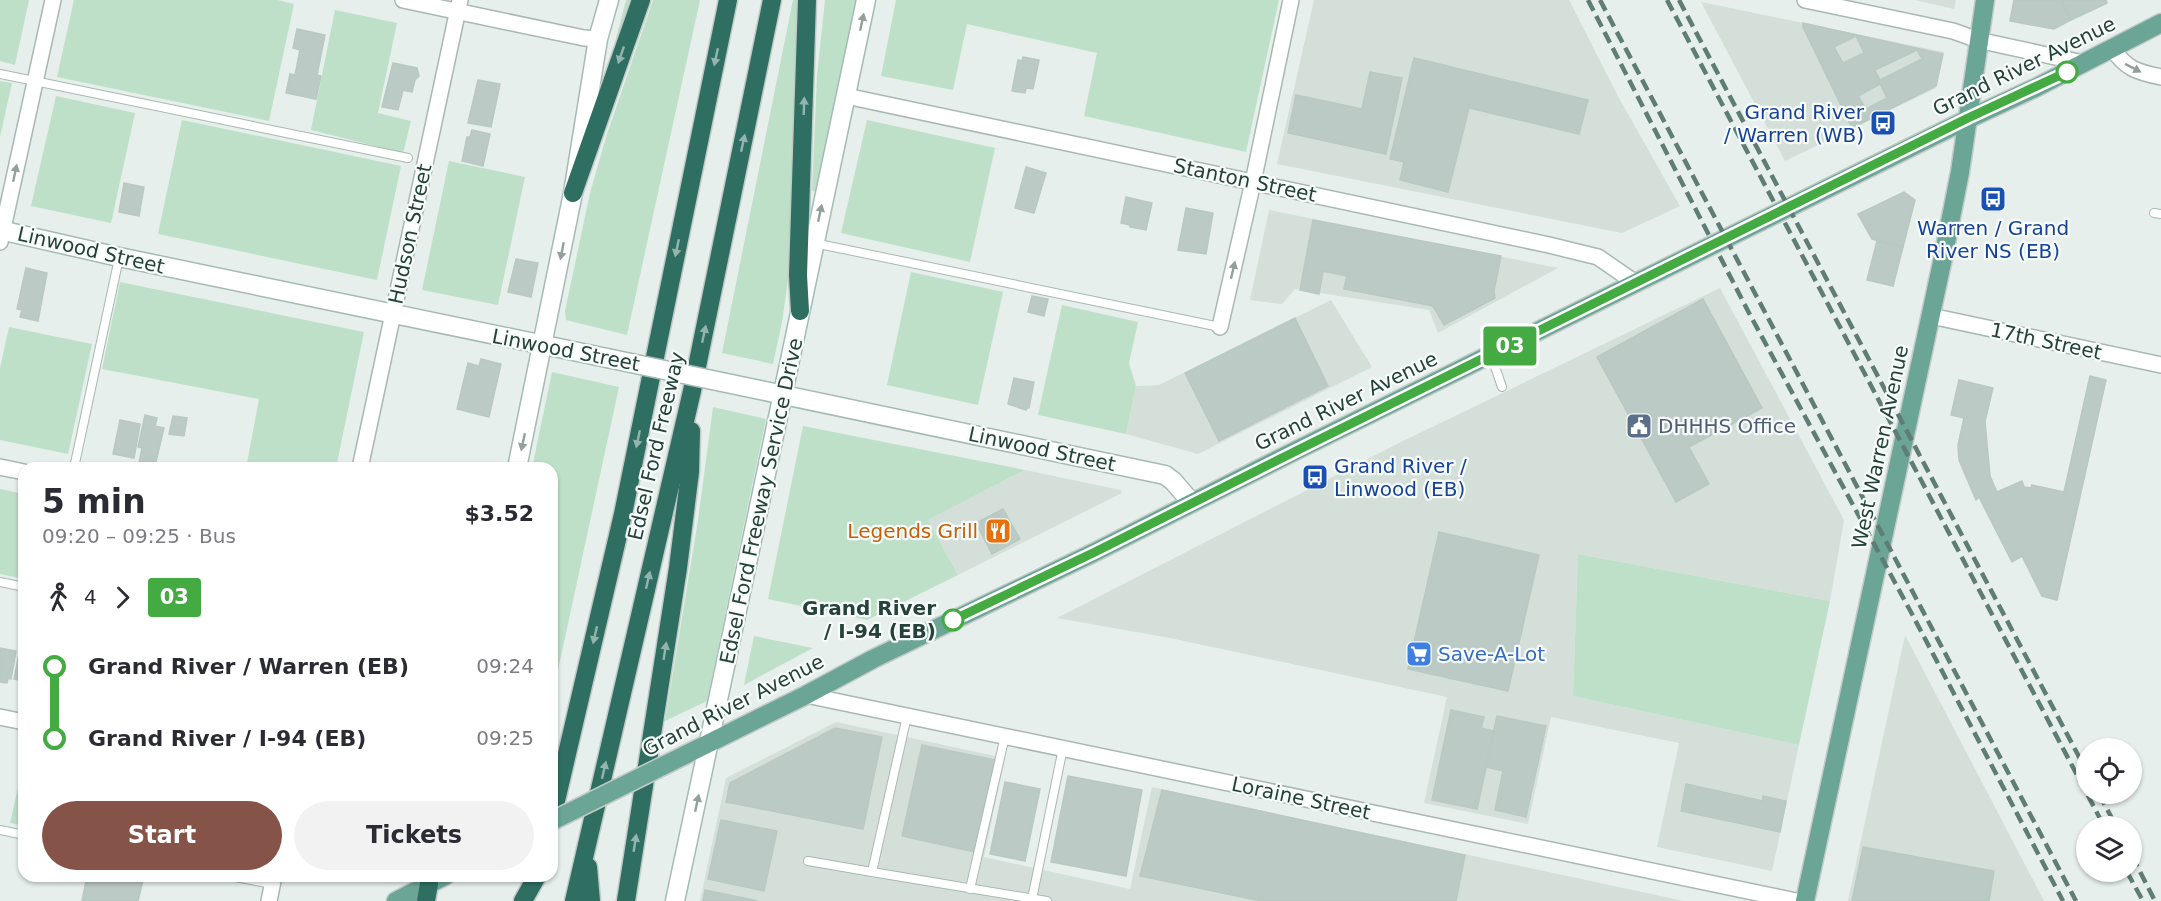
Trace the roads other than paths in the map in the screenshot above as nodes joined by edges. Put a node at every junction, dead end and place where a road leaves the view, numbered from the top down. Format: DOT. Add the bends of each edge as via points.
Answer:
graph roads {
  1 [pos="53,0"];
  2 [pos="403,0"];
  3 [pos="609,0"];
  4 [pos="641,0"];
  5 [pos="728,0"];
  6 [pos="772,0"];
  7 [pos="807,0"];
  8 [pos="866,0"];
  9 [pos="1291,0"];
  10 [pos="1806,0"];
  11 [pos="1985,0"];
  12 [pos="459,6"];
  13 [pos="2161,23"];
  14 [pos="598,39"];
  15 [pos="1978,40"];
  16 [pos="2112,48"];
  17 [pos="2083,63"];
  18 [pos="0,74"];
  19 [pos="2161,77"];
  20 [pos="35,81"];
  21 [pos="846,96"];
  22 [pos="1968,118"];
  23 [pos="408,158"];
  24 [pos="1253,182"];
  25 [pos="573,193"];
  26 [pos="1,234"];
  27 [pos="814,243"];
  28 [pos="119,257"];
  29 [pos="1636,284"];
  30 [pos="800,311"];
  31 [pos="393,314"];
  32 [pos="1931,316"];
  33 [pos="1220,327"];
  34 [pos="543,345"];
  35 [pos="1491,355"];
  36 [pos="2161,365"];
  37 [pos="1502,387"];
  38 [pos="692,391"];
  39 [pos="784,394"];
  40 [pos="75,462"];
  41 [pos="361,462"];
  42 [pos="518,462"];
  43 [pos="0,467"];
  44 [pos="18,471"];
  45 [pos="1192,503"];
  46 [pos="0,582"];
  47 [pos="18,586"];
  48 [pos="806,695"];
  49 [pos="907,716"];
  50 [pos="0,717"];
  51 [pos="18,721"];
  52 [pos="1005,736"];
  53 [pos="710,742"];
  54 [pos="1063,748"];
  55 [pos="558,794"];
  56 [pos="558,817"];
  57 [pos="0,830"];
  58 [pos="18,834"];
  59 [pos="586,848"];
  60 [pos="808,861"];
  61 [pos="872,872"];
  62 [pos="273,882"];
  63 [pos="534,882"];
  64 [pos="537,882"];
  65 [pos="433,884"];
  66 [pos="970,889"];
  67 [pos="1032,899"];
  68 [pos="268,901"];
  69 [pos="396,901"];
  70 [pos="523,901"];
  71 [pos="534,901"];
  72 [pos="574,901"];
  73 [pos="591,901"];
  74 [pos="626,901"];
  75 [pos="675,901"];
  76 [pos="1047,901"];
  77 [pos="1796,901"];
  78 [pos="1805,901"];
  1 -- 20 [label="street"];
  2 -- 12 [label="street"];
  3 -- 14 [label="street"];
  4 -- 25 [label="highway, one-way"];
  5 -- 55 [label="highway, Edsel Ford Freeway, one-way" via="622,514"];
  38 -- 6 [label="highway, Edsel Ford Freeway, one-way"];
  30 -- 7 [label="highway, one-way"];
  21 -- 8 [label="street, Edsel Ford Freeway Service Drive, one-way"];
  9 -- 24 [label="street"];
  10 -- 15 [label="street" via="1953,31"];
  11 -- 15 [label="main road, West Warren Avenue"];
  12 -- 14 [label="street"];
  12 -- 31 [label="street, Hudson Street"];
  13 -- 16 [label="main road, Grand River Avenue"];
  14 -- 25 [label="street"];
  15 -- 17 [label="street"];
  15 -- 22 [label="main road, West Warren Avenue"];
  16 -- 17 [label="main road, Grand River Avenue"];
  16 -- 19 [label="street, one-way" via="2121,62 2138,72"];
  17 -- 22 [label="main road, Grand River Avenue"];
  18 -- 20 [label="lane"];
  20 -- 23 [label="lane"];
  26 -- 20 [label="street, one-way"];
  21 -- 24 [label="street, Stanton Street"];
  27 -- 21 [label="street, Edsel Ford Freeway Service Drive, one-way"];
  22 -- 29 [label="main road, Grand River Avenue"];
  22 -- 32 [label="main road, West Warren Avenue"];
  24 -- 29 [label="street, Stanton Street" via="1598,257"];
  33 -- 24 [label="street, one-way"];
  25 -- 34 [label="street, one-way"];
  26 -- 28 [label="street, Linwood Street"];
  27 -- 30 [label="street, Edsel Ford Freeway Service Drive"];
  27 -- 33 [label="lane"];
  28 -- 31 [label="street, Linwood Street"];
  28 -- 40 [label="lane"];
  29 -- 35 [label="main road, Grand River Avenue"];
  30 -- 39 [label="street, Edsel Ford Freeway Service Drive"];
  31 -- 34 [label="street, Linwood Street"];
  31 -- 41 [label="street, Hudson Street"];
  32 -- 36 [label="street, 17th Street"];
  32 -- 78 [label="main road, West Warren Avenue"];
  34 -- 39 [label="street, Linwood Street, bridge"];
  34 -- 42 [label="street, one-way"];
  35 -- 37 [label="lane"];
  35 -- 45 [label="main road, Grand River Avenue"];
  59 -- 38 [label="highway, Edsel Ford Freeway, one-way"];
  74 -- 38 [label="highway, one-way" via="678,568 690,472"];
  39 -- 45 [label="street, Linwood Street" via="1165,475"];
  39 -- 53 [label="street, Edsel Ford Freeway Service Drive"];
  43 -- 44 [label="street"];
  45 -- 48 [label="main road, Grand River Avenue"];
  46 -- 47 [label="lane"];
  48 -- 49 [label="street, Loraine Street"];
  48 -- 53 [label="main road, Grand River Avenue"];
  49 -- 52 [label="street, Loraine Street"];
  49 -- 61 [label="lane"];
  50 -- 51 [label="street"];
  52 -- 54 [label="street, Loraine Street"];
  52 -- 66 [label="lane"];
  53 -- 56 [label="main road, Grand River Avenue, bridge"];
  75 -- 53 [label="street, Edsel Ford Freeway Service Drive, one-way"];
  54 -- 67 [label="lane"];
  54 -- 77 [label="street, Loraine Street"];
  57 -- 58 [label="lane"];
  59 -- 72 [label="highway, Edsel Ford Freeway"];
  59 -- 73 [label="highway"];
  60 -- 61 [label="lane"];
  61 -- 66 [label="lane"];
  62 -- 68 [label="street"];
  63 -- 70 [label="highway"];
  64 -- 71 [label="highway"];
  65 -- 69 [label="main road"];
  66 -- 67 [label="lane"];
  67 -- 76 [label="lane"];
}
